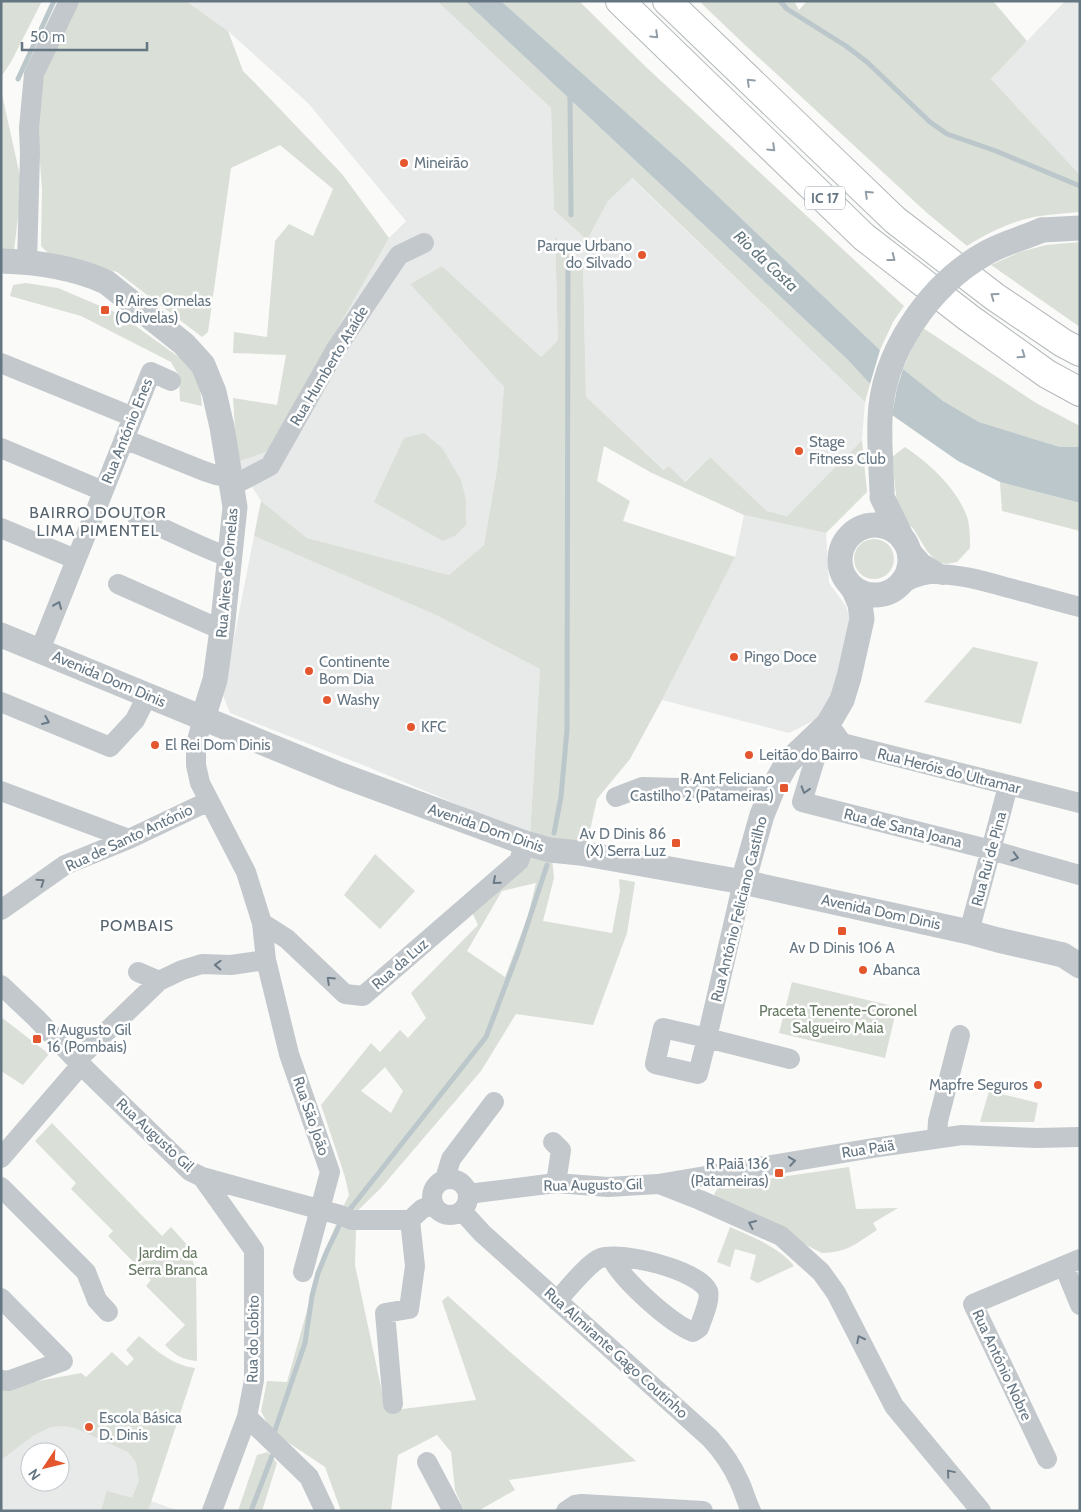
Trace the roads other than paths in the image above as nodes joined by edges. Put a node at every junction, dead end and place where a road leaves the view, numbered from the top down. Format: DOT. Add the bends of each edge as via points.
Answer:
graph roads {
  1 [pos="68,1"];
  2 [pos="620,1"];
  3 [pos="667,1"];
  4 [pos="1080,228"];
  5 [pos="424,243"];
  6 [pos="1,261"];
  7 [pos="28,262"];
  8 [pos="1071,348"];
  9 [pos="1,363"];
  10 [pos="171,381"];
  11 [pos="1080,392"];
  12 [pos="133,417"];
  13 [pos="124,439"];
  14 [pos="1,448"];
  15 [pos="231,482"];
  16 [pos="103,491"];
  17 [pos="882,494"];
  18 [pos="138,517"];
  19 [pos="1,528"];
  20 [pos="856,530"];
  21 [pos="905,542"];
  22 [pos="231,558"];
  23 [pos="76,560"];
  24 [pos="942,575"];
  25 [pos="845,578"];
  26 [pos="118,584"];
  27 [pos="891,590"];
  28 [pos="1080,607"];
  29 [pos="862,619"];
  30 [pos="222,630"];
  31 [pos="1,635"];
  32 [pos="40,650"];
  33 [pos="147,696"];
  34 [pos="1,702"];
  35 [pos="203,718"];
  36 [pos="828,734"];
  37 [pos="1008,786"];
  38 [pos="773,788"];
  39 [pos="1,790"];
  40 [pos="616,797"];
  41 [pos="209,801"];
  42 [pos="1080,804"];
  43 [pos="129,840"];
  44 [pos="525,843"];
  45 [pos="991,850"];
  46 [pos="1080,874"];
  47 [pos="743,882"];
  48 [pos="1,910"];
  49 [pos="262,923"];
  50 [pos="969,932"];
  51 [pos="266,960"];
  52 [pos="1080,966"];
  53 [pos="138,972"];
  54 [pos="159,981"];
  55 [pos="1,985"];
  56 [pos="960,1035"];
  57 [pos="790,1059"];
  58 [pos="79,1062"];
  59 [pos="494,1102"];
  60 [pos="1080,1136"];
  61 [pos="937,1138"];
  62 [pos="553,1142"];
  63 [pos="1,1158"];
  64 [pos="202,1177"];
  65 [pos="445,1179"];
  66 [pos="556,1183"];
  67 [pos="658,1184"];
  68 [pos="1,1187"];
  69 [pos="465,1202"];
  70 [pos="433,1204"];
  71 [pos="338,1215"];
  72 [pos="410,1220"];
  73 [pos="611,1257"];
  74 [pos="1072,1263"];
  75 [pos="303,1272"];
  76 [pos="1,1298"];
  77 [pos="557,1301"];
  78 [pos="1080,1305"];
  79 [pos="108,1312"];
  80 [pos="1,1380"];
  81 [pos="393,1404"];
  82 [pos="247,1417"];
  83 [pos="1047,1459"];
  84 [pos="427,1462"];
  85 [pos="748,1510"];
  86 [pos="212,1511"];
  87 [pos="325,1511"];
  88 [pos="453,1511"];
  89 [pos="566,1511"];
  90 [pos="703,1511"];
  91 [pos="981,1511"];
  1 -- 7 [label="street" via="34,74 28,128"];
  2 -- 11 [label="highway, IC 17, one-way" via="864,237 969,318 1048,374"];
  8 -- 3 [label="highway, IC 17, one-way" via="995,296 895,220"];
  4 -- 17 [label="street, bridge" via="1042,230 987,252 945,282 928,300 901,342 883,389 880,419"];
  5 -- 15 [label="street, Rua Humberto Ataíde" via="399,255 336,349 270,466"];
  6 -- 7 [label="street, Rua Aires de Ornelas"];
  7 -- 15 [label="street, Rua Aires de Ornelas" via="91,275 106,282 184,344 203,365 214,392"];
  9 -- 12 [label="street"];
  10 -- 12 [label="street, Rua António Enes" via="151,372"];
  12 -- 13 [label="street, Rua António Enes"];
  13 -- 15 [label="street"];
  13 -- 16 [label="street, Rua António Enes"];
  14 -- 16 [label="street"];
  15 -- 22 [label="street, Rua Aires de Ornelas" via="235,507"];
  16 -- 23 [label="street, Rua António Enes"];
  17 -- 20 [label="street" via="876,510"];
  17 -- 21 [label="street"];
  18 -- 22 [label="street"];
  19 -- 23 [label="street"];
  20 -- 21 [label="street" via="880,525 896,532"];
  20 -- 25 [label="street" via="844,543 841,552"];
  21 -- 24 [label="street" via="922,563"];
  21 -- 27 [label="street" via="909,555 907,574"];
  22 -- 30 [label="street, Rua Aires de Ornelas"];
  32 -- 23 [label="street, Rua António Enes, one-way"];
  24 -- 27 [label="street" via="917,577"];
  24 -- 28 [label="street" via="976,579"];
  25 -- 27 [label="street" via="859,591 868,594"];
  25 -- 29 [label="street" via="860,604"];
  26 -- 30 [label="street"];
  27 -- 29 [label="street" via="868,609"];
  29 -- 36 [label="street, Rua António Feliciano Castilho" via="849,677"];
  30 -- 35 [label="street, Rua Aires de Ornelas" via="215,680"];
  31 -- 32 [label="street, Avenida Dom Dinis"];
  32 -- 33 [label="street, Avenida Dom Dinis"];
  34 -- 33 [label="street, one-way" via="110,747 135,720"];
  33 -- 35 [label="street, Avenida Dom Dinis"];
  35 -- 41 [label="street, Rua São João" via="196,744 196,765"];
  35 -- 44 [label="street, Avenida Dom Dinis" via="341,775"];
  36 -- 37 [label="street, Rua Heróis do Ultramar"];
  36 -- 38 [label="street, Rua António Feliciano Castilho" via="787,764"];
  36 -- 45 [label="street, Rua de Santa Joana, one-way" via="825,746 815,759 802,802"];
  37 -- 42 [label="street, Rua Heróis do Ultramar"];
  37 -- 45 [label="street, Rua Rui de Pina"];
  38 -- 40 [label="street" via="642,787"];
  38 -- 47 [label="street, Rua António Feliciano Castilho"];
  39 -- 43 [label="street"];
  41 -- 43 [label="street, Rua de Santo António"];
  41 -- 49 [label="street, Rua São João" via="246,872"];
  48 -- 43 [label="street, Rua de Santo António, one-way" via="65,865"];
  44 -- 47 [label="street, Avenida Dom Dinis"];
  44 -- 49 [label="street, Rua da Luz, one-way" via="518,861 363,996 345,994 287,939"];
  45 -- 46 [label="street, Rua de Santa Joana, one-way"];
  45 -- 50 [label="street, Rua Rui de Pina"];
  47 -- 50 [label="street, Avenida Dom Dinis"];
  47 -- 57 [label="street, Rua António Feliciano Castilho" via="707,1038"];
  49 -- 51 [label="street, Rua São João"];
  50 -- 52 [label="street, Avenida Dom Dinis" via="1063,955"];
  51 -- 54 [label="street, one-way" via="231,965 202,964"];
  51 -- 71 [label="street, Rua São João" via="289,1054 330,1172"];
  53 -- 54 [label="street"];
  54 -- 58 [label="street"];
  55 -- 58 [label="street, Rua Augusto Gil"];
  56 -- 61 [label="street" via="938,1121"];
  58 -- 63 [label="street"];
  58 -- 64 [label="street, Rua Augusto Gil" via="190,1171"];
  59 -- 65 [label="street" via="451,1159"];
  60 -- 61 [label="street, Rua Paiã" via="962,1135"];
  67 -- 61 [label="street, Rua Paiã, one-way"];
  62 -- 66 [label="street" via="561,1150"];
  64 -- 71 [label="street, Rua Augusto Gil"];
  64 -- 82 [label="street, Rua do Lobito" via="254,1250 254,1380"];
  65 -- 69 [label="street" via="457,1180 466,1188"];
  65 -- 70 [label="street" via="435,1186"];
  66 -- 67 [label="street, Rua Augusto Gil" via="608,1187"];
  66 -- 69 [label="street, Rua Augusto Gil"];
  91 -- 67 [label="street, one-way" via="894,1406 836,1293 821,1272 781,1236"];
  68 -- 79 [label="street" via="86,1272 97,1300"];
  69 -- 70 [label="street, Rua Augusto Gil" via="452,1215 440,1213"];
  69 -- 77 [label="street, Rua Almirante Gago Coutinho" via="482,1233"];
  70 -- 72 [label="street"];
  71 -- 72 [label="street, Rua Augusto Gil"];
  71 -- 75 [label="street, Rua São João"];
  72 -- 81 [label="street" via="415,1266 409,1309 385,1313"];
  73 -- 73 [label="street" via="637,1259 697,1279 709,1293 699,1328 693,1332 666,1315 623,1276"];
  73 -- 77 [label="street" via="593,1263"];
  74 -- 78 [label="street, Rua António Nobre"];
  74 -- 83 [label="street, Rua António Nobre" via="972,1304"];
  76 -- 80 [label="street" via="63,1360 8,1381"];
  77 -- 85 [label="street, Rua Almirante Gago Coutinho" via="710,1438 739,1480"];
  82 -- 86 [label="street, Rua do Lobito"];
  82 -- 87 [label="street" via="309,1477"];
  84 -- 88 [label="street"];
  89 -- 90 [label="street" via="582,1504"];
}
